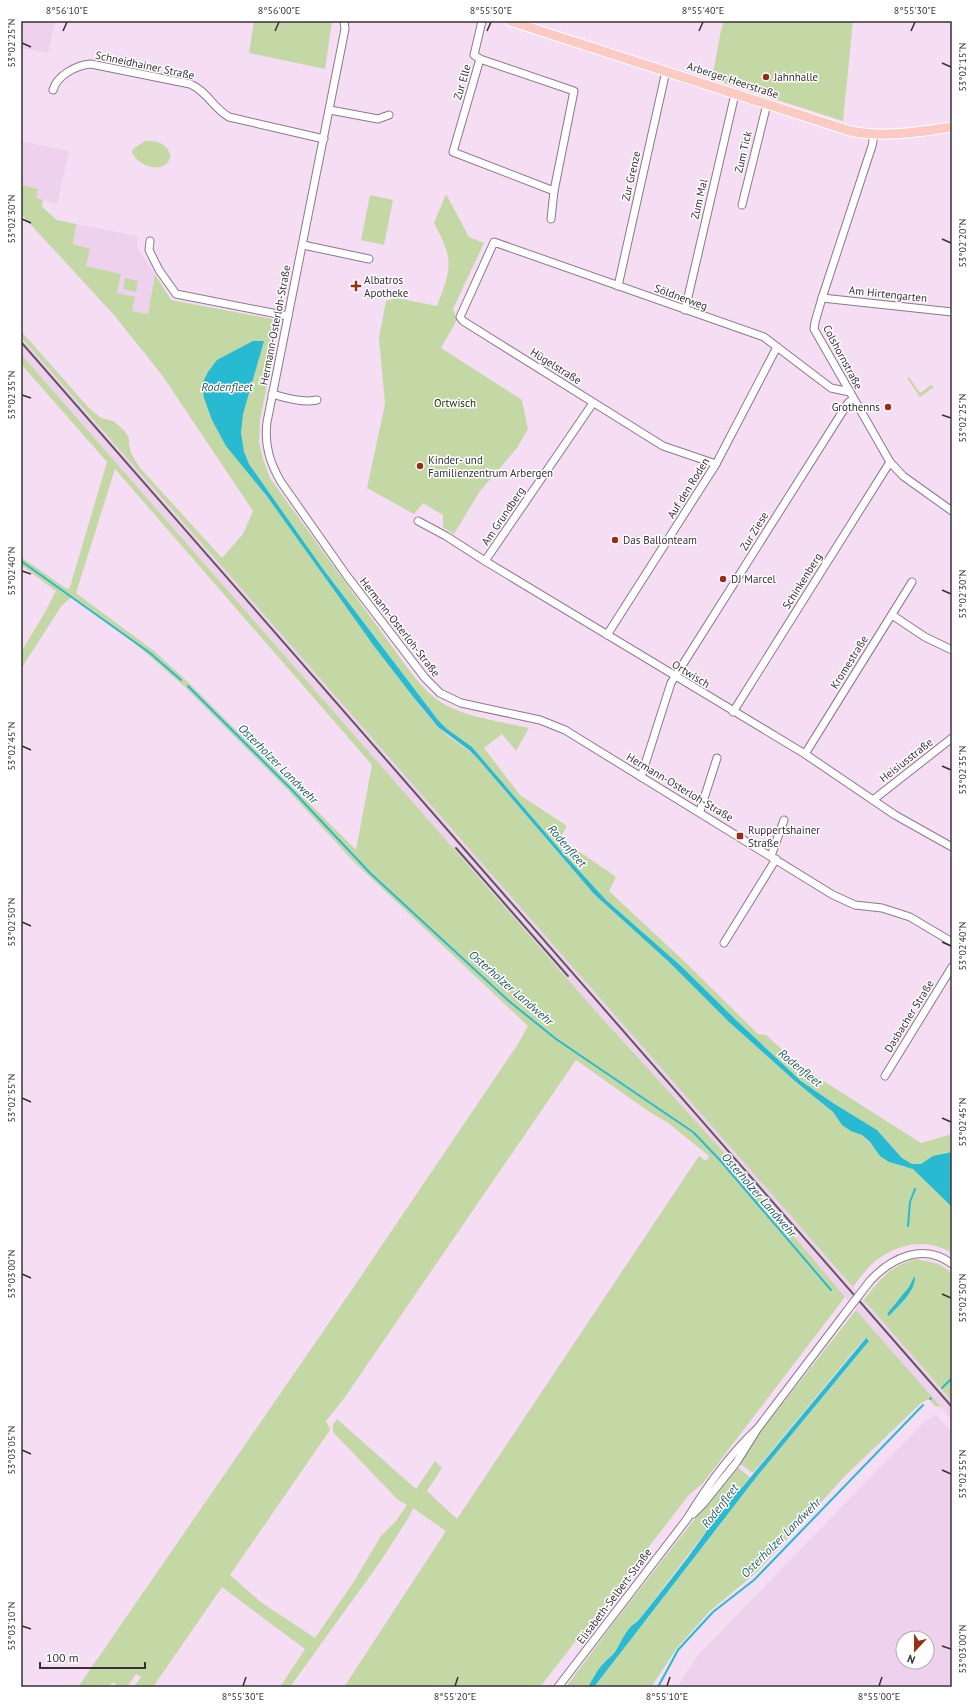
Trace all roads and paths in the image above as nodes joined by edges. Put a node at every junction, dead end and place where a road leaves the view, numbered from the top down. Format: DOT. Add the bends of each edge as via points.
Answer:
graph roads {
  1 [pos="349,21"];
  2 [pos="482,21"];
  3 [pos="510,21"];
  4 [pos="345,25"];
  5 [pos="480,59"];
  6 [pos="666,71"];
  7 [pos="53,90"];
  8 [pos="735,94"];
  9 [pos="767,104"];
  10 [pos="330,110"];
  11 [pos="389,115"];
  12 [pos="952,127"];
  13 [pos="874,135"];
  14 [pos="324,139"];
  15 [pos="554,191"];
  16 [pos="742,205"];
  17 [pos="551,219"];
  18 [pos="150,241"];
  19 [pos="494,242"];
  20 [pos="303,245"];
  21 [pos="369,259"];
  22 [pos="618,286"];
  23 [pos="822,298"];
  24 [pos="684,310"];
  25 [pos="952,312"];
  26 [pos="288,316"];
  27 [pos="777,347"];
  28 [pos="272,394"];
  29 [pos="852,396"];
  30 [pos="317,400"];
  31 [pos="593,403"];
  32 [pos="890,462"];
  33 [pos="716,464"];
  34 [pos="952,510"];
  35 [pos="418,521"];
  36 [pos="485,561"];
  37 [pos="912,582"];
  38 [pos="892,615"];
  39 [pos="607,635"];
  40 [pos="952,650"];
  41 [pos="675,677"];
  42 [pos="733,712"];
  43 [pos="952,738"];
  44 [pos="805,754"];
  45 [pos="717,758"];
  46 [pos="641,777"];
  47 [pos="873,800"];
  48 [pos="700,811"];
  49 [pos="784,820"];
  50 [pos="952,847"];
  51 [pos="774,858"];
  52 [pos="952,942"];
  53 [pos="724,943"];
  54 [pos="952,967"];
  55 [pos="885,1076"];
  56 [pos="952,1264"];
  57 [pos="558,1687"];
  1 -- 4 [label="street, Hermann-Osterloh-Straße"];
  2 -- 5 [label="street, Zur Elle" via="474,55"];
  3 -- 6 [label="main road, Arberger Heerstraße"];
  4 -- 10 [label="street, Hermann-Osterloh-Straße"];
  5 -- 15 [label="street" via="574,91"];
  5 -- 15 [label="street, Zur Elle" via="453,152"];
  6 -- 8 [label="main road, Arberger Heerstraße"];
  6 -- 22 [label="street, Zur Grenze"];
  7 -- 14 [label="street, Schneidhainer Straße" via="55,84 73,69 91,64 190,84 200,89 216,108 229,117"];
  8 -- 9 [label="main road, Arberger Heerstraße"];
  8 -- 24 [label="street, Zum Mal"];
  9 -- 13 [label="main road, Arberger Heerstraße" via="834,126"];
  9 -- 16 [label="street, Zum Tick"];
  10 -- 11 [label="street" via="378,119"];
  10 -- 14 [label="street, Hermann-Osterloh-Straße"];
  12 -- 13 [label="main road, Arberger Heerstraße"];
  13 -- 23 [label="street, Colshornstraße"];
  14 -- 20 [label="street, Hermann-Osterloh-Straße"];
  15 -- 17 [label="street"];
  18 -- 26 [label="street" via="149,250 176,294"];
  19 -- 22 [label="street, Söldnerweg"];
  19 -- 31 [label="street, Hügelstraße" via="460,317"];
  20 -- 21 [label="street"];
  20 -- 26 [label="street, Hermann-Osterloh-Straße"];
  22 -- 24 [label="street, Söldnerweg"];
  23 -- 25 [label="street, Am Hirtengarten"];
  23 -- 29 [label="street, Colshornstraße" via="814,329"];
  24 -- 27 [label="street, Söldnerweg" via="764,337"];
  26 -- 28 [label="street, Hermann-Osterloh-Straße"];
  27 -- 29 [label="street, Söldnerweg" via="831,388"];
  27 -- 33 [label="street, Auf den Roden"];
  28 -- 30 [label="street" via="293,399"];
  28 -- 46 [label="street, Hermann-Osterloh-Straße" via="266,430 268,457 272,466 347,576 432,686 451,699 464,704 557,726"];
  29 -- 32 [label="street, Colshornstraße"];
  29 -- 41 [label="street, Zur Ziese"];
  31 -- 33 [label="street, Hügelstraße" via="663,446"];
  31 -- 36 [label="street, Am Grundberg"];
  32 -- 34 [label="street, Colshornstraße" via="903,476"];
  32 -- 42 [label="street, Schinkenberg"];
  33 -- 39 [label="street, Auf den Roden"];
  35 -- 36 [label="street, Ortwisch"];
  36 -- 39 [label="street, Ortwisch"];
  37 -- 38 [label="street, Kromestraße"];
  38 -- 40 [label="street" via="925,637"];
  38 -- 44 [label="street, Kromestraße"];
  39 -- 41 [label="street, Ortwisch"];
  41 -- 42 [label="street, Ortwisch"];
  41 -- 46 [label="street, Zur Ziese" via="670,683"];
  42 -- 44 [label="street, Ortwisch"];
  43 -- 47 [label="street, Heisiusstraße"];
  44 -- 47 [label="street, Ortwisch"];
  45 -- 48 [label="street"];
  46 -- 48 [label="street, Hermann-Osterloh-Straße"];
  47 -- 50 [label="street, Ortwisch"];
  48 -- 51 [label="street, Hermann-Osterloh-Straße"];
  49 -- 51 [label="street"];
  51 -- 52 [label="street, Hermann-Osterloh-Straße" via="846,902 863,907 882,908 904,915"];
  51 -- 53 [label="street"];
  54 -- 55 [label="street, Dasbacher Straße"];
  56 -- 57 [label="street, Elisabeth-Selbert-Straße, bridge" via="927,1254 913,1254 894,1260 877,1272 758,1428 736,1463 703,1504 687,1519"];
}
